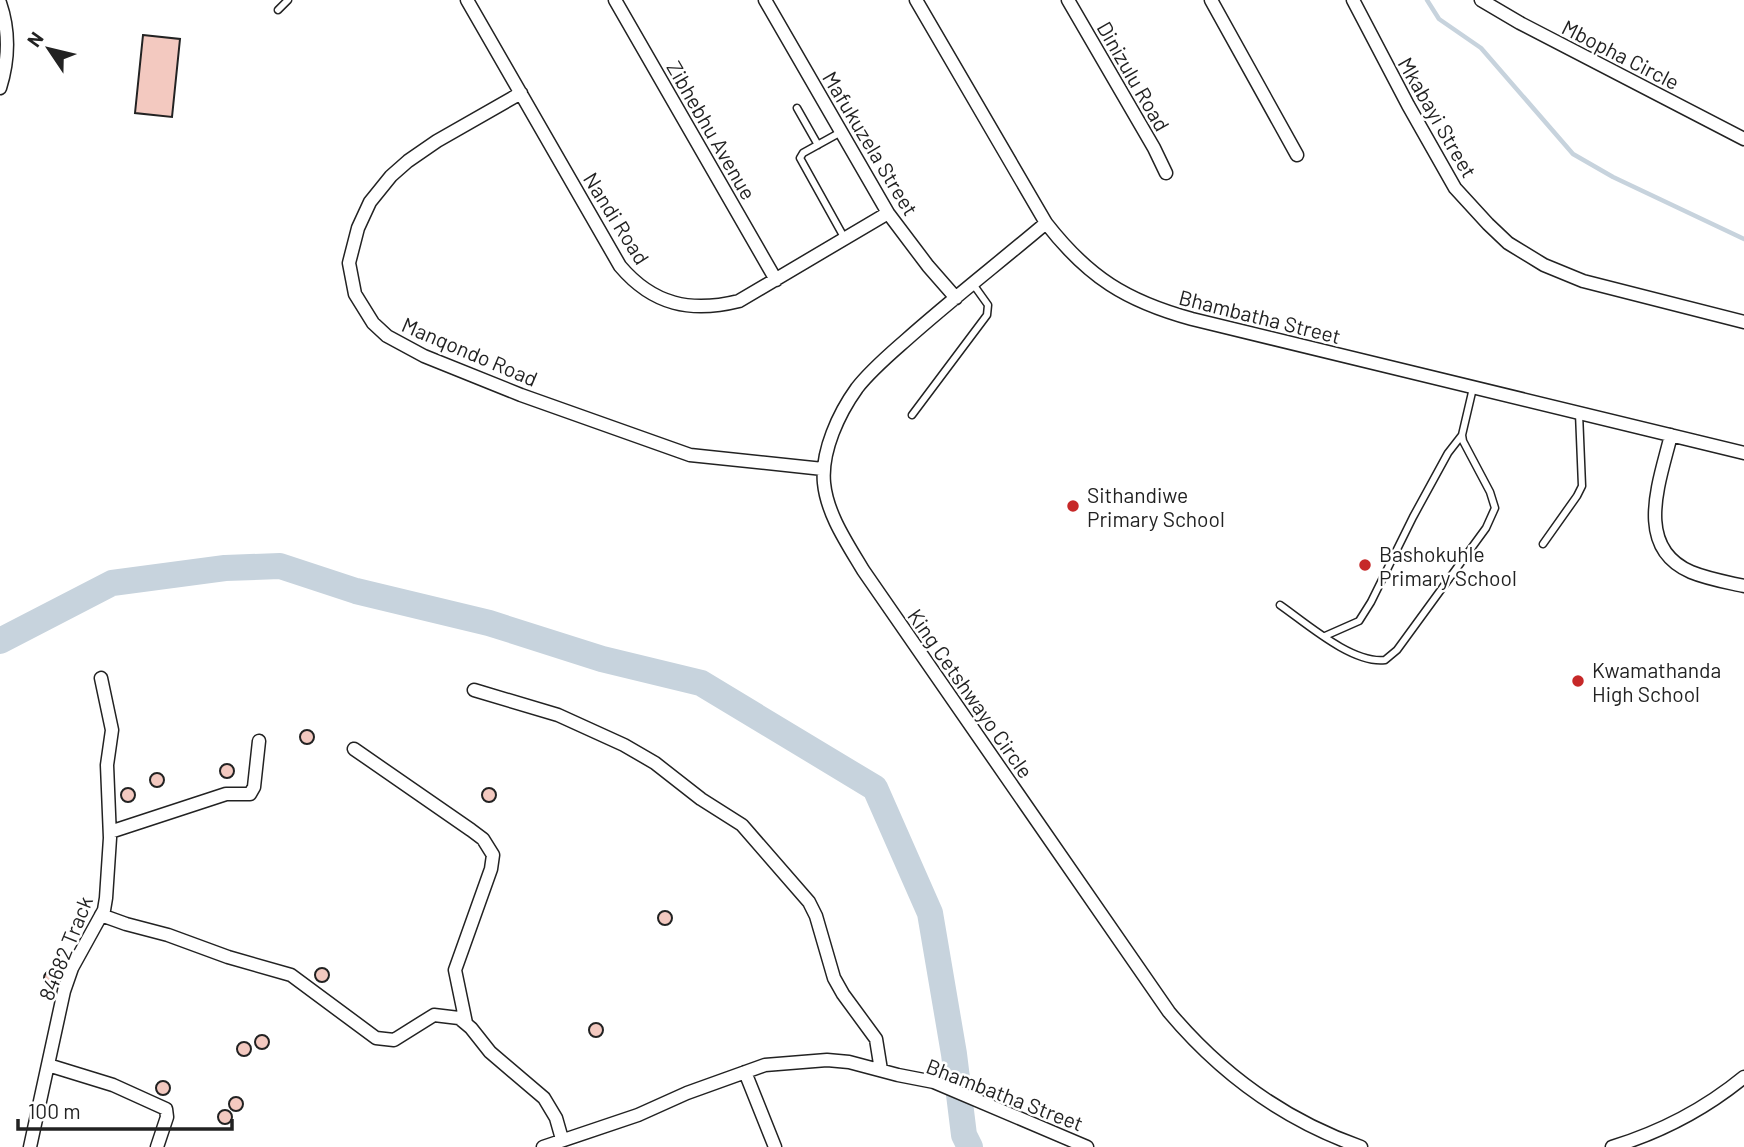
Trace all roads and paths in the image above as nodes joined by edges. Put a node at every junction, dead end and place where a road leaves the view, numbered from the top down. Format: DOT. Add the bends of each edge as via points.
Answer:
graph roads {
  1 [pos="288,0"];
  2 [pos="467,0"];
  3 [pos="615,0"];
  4 [pos="765,0"];
  5 [pos="916,0"];
  6 [pos="1068,0"];
  7 [pos="1211,0"];
  8 [pos="1353,0"];
  9 [pos="1482,0"];
  10 [pos="0,3"];
  11 [pos="278,10"];
  12 [pos="0,88"];
  13 [pos="521,93"];
  14 [pos="797,108"];
  15 [pos="841,132"];
  16 [pos="1744,139"];
  17 [pos="818,145"];
  18 [pos="1297,155"];
  19 [pos="1166,173"];
  20 [pos="888,213"];
  21 [pos="1046,223"];
  22 [pos="845,239"];
  23 [pos="776,280"];
  24 [pos="973,284"];
  25 [pos="956,298"];
  26 [pos="1744,322"];
  27 [pos="1473,387"];
  28 [pos="1579,413"];
  29 [pos="912,415"];
  30 [pos="1461,435"];
  31 [pos="1671,435"];
  32 [pos="1744,453"];
  33 [pos="823,469"];
  34 [pos="1543,544"];
  35 [pos="1744,586"];
  36 [pos="1280,605"];
  37 [pos="1325,636"];
  38 [pos="101,678"];
  39 [pos="474,690"];
  40 [pos="259,741"];
  41 [pos="354,749"];
  42 [pos="110,832"];
  43 [pos="101,915"];
  44 [pos="466,1023"];
  45 [pos="48,1065"];
  46 [pos="875,1068"];
  47 [pos="745,1072"];
  48 [pos="1744,1077"];
  49 [pos="562,1139"];
  50 [pos="30,1147"];
  51 [pos="157,1147"];
  52 [pos="543,1147"];
  53 [pos="775,1147"];
  54 [pos="1087,1147"];
  55 [pos="1361,1147"];
  56 [pos="1612,1147"];
  1 -- 11 [label="lane"];
  2 -- 13 [label="street, Nandi Road"];
  3 -- 23 [label="street, Zibhebhu Avenue"];
  4 -- 15 [label="street, Mafukuzela Street"];
  5 -- 21 [label="street, Bhambatha Street"];
  6 -- 19 [label="street, Dinizulu Road"];
  7 -- 18 [label="street"];
  8 -- 26 [label="street, Mkabayi Street" via="1455,188 1508,243 1583,281"];
  9 -- 16 [label="street, Mbopha Circle"];
  10 -- 12 [label="street" via="8,44"];
  13 -- 23 [label="street, Nandi Road" via="620,266 636,283 667,301 700,307 739,301"];
  13 -- 33 [label="street, Manqondo Road" via="408,161 370,202 349,263 355,294 373,323 424,356 690,455"];
  14 -- 17 [label="lane"];
  15 -- 17 [label="lane"];
  15 -- 20 [label="street, Mafukuzela Street"];
  17 -- 22 [label="lane" via="803,153 801,161"];
  20 -- 22 [label="street, Nandi Road"];
  20 -- 25 [label="street, Mafukuzela Street"];
  21 -- 24 [label="street, King Cetshwayo Circle"];
  21 -- 27 [label="street, Bhambatha Street" via="1089,270 1130,298 1159,310"];
  22 -- 23 [label="street, Nandi Road"];
  24 -- 25 [label="street, King Cetshwayo Circle"];
  24 -- 29 [label="lane" via="988,305 987,315"];
  25 -- 33 [label="street, King Cetshwayo Circle" via="857,388 837,424"];
  27 -- 28 [label="street, Bhambatha Street"];
  27 -- 30 [label="lane"];
  28 -- 31 [label="street, Bhambatha Street"];
  28 -- 34 [label="lane" via="1582,485"];
  30 -- 37 [label="lane" via="1418,506 1359,621"];
  30 -- 37 [label="lane" via="1494,500 1486,528 1391,656 1366,659"];
  31 -- 32 [label="street, Bhambatha Street"];
  31 -- 35 [label="street" via="1654,518 1662,548 1690,572"];
  33 -- 55 [label="street, King Cetshwayo Circle" via="827,500 863,570 1168,1012 1204,1051 1266,1101"];
  36 -- 37 [label="lane"];
  38 -- 42 [label="street, 84682 Track" via="111,719 106,777"];
  39 -- 46 [label="street" via="548,711 624,745 742,825 809,902 834,978 876,1039"];
  40 -- 42 [label="street" via="250,794 226,794"];
  41 -- 44 [label="street" via="471,830 493,855 457,960 456,978"];
  42 -- 43 [label="street, 84682 Track"];
  43 -- 44 [label="street" via="291,975 376,1038 394,1040 434,1015 453,1016"];
  43 -- 45 [label="street, 84682 Track" via="72,968"];
  44 -- 49 [label="street" via="490,1052 544,1098"];
  45 -- 50 [label="street, 84682 Track"];
  45 -- 51 [label="street" via="113,1085 166,1109"];
  46 -- 47 [label="street, Bhambatha Street" via="827,1060 765,1065"];
  46 -- 54 [label="street, Bhambatha Street" via="934,1082"];
  47 -- 49 [label="street, Bhambatha Street" via="638,1115"];
  47 -- 53 [label="street"];
  48 -- 56 [label="street" via="1703,1108"];
  49 -- 52 [label="street, Bhambatha Street"];
}
